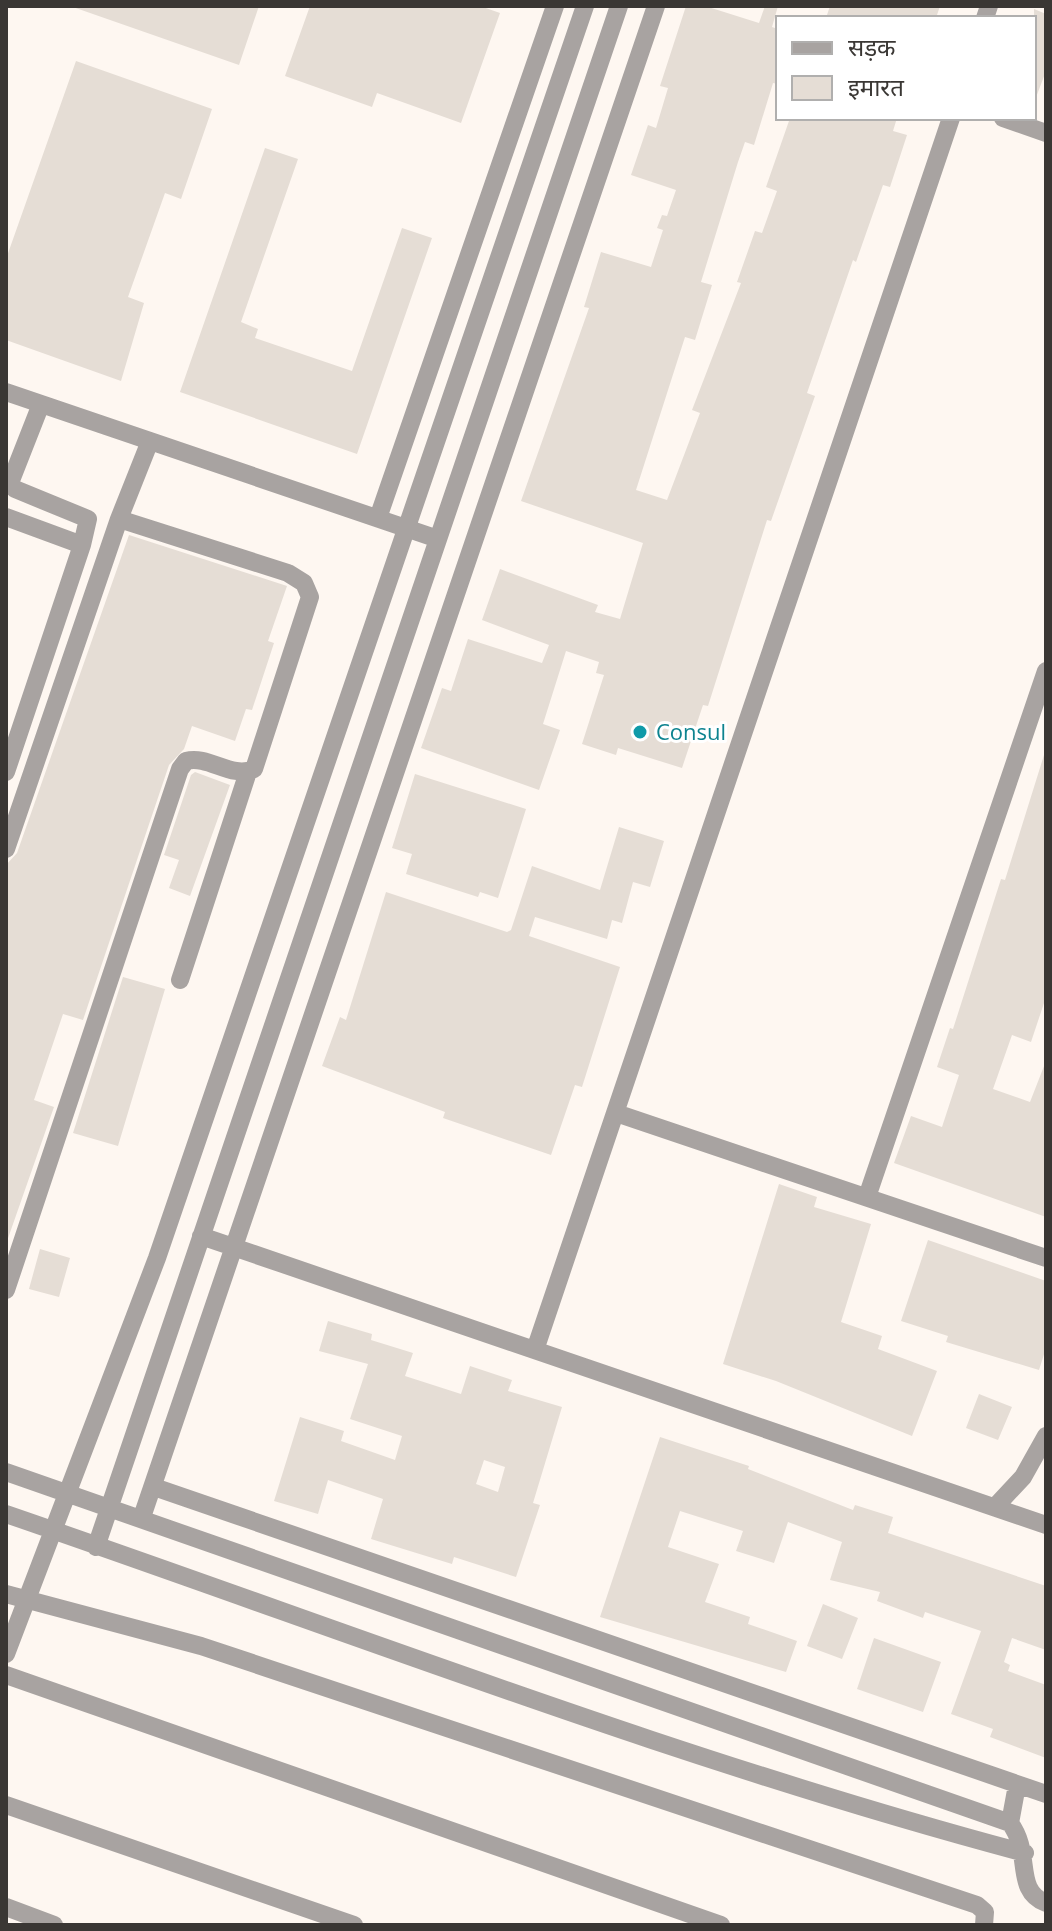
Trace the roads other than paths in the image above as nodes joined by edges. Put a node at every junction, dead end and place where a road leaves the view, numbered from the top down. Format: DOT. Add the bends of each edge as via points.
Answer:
graph roads {
  1 [pos="555,6"];
  2 [pos="585,6"];
  3 [pos="619,6"];
  4 [pos="656,6"];
  5 [pos="950,120"];
  6 [pos="1009,120"];
  7 [pos="1046,133"];
  8 [pos="6,392"];
  9 [pos="41,404"];
  10 [pos="150,441"];
  11 [pos="6,517"];
  12 [pos="378,518"];
  13 [pos="119,519"];
  14 [pos="406,527"];
  15 [pos="438,539"];
  16 [pos="82,545"];
  17 [pos="1046,671"];
  18 [pos="6,772"];
  19 [pos="248,772"];
  20 [pos="6,849"];
  21 [pos="180,980"];
  22 [pos="616,1113"];
  23 [pos="867,1197"];
  24 [pos="201,1236"];
  25 [pos="235,1247"];
  26 [pos="157,1258"];
  27 [pos="1046,1258"];
  28 [pos="190,1269"];
  29 [pos="6,1290"];
  30 [pos="535,1350"];
  31 [pos="1046,1436"];
  32 [pos="6,1472"];
  33 [pos="154,1487"];
  34 [pos="69,1493"];
  35 [pos="995,1507"];
  36 [pos="109,1508"];
  37 [pos="6,1514"];
  38 [pos="142,1517"];
  39 [pos="1046,1525"];
  40 [pos="55,1531"];
  41 [pos="96,1547"];
  42 [pos="6,1594"];
  43 [pos="28,1601"];
  44 [pos="6,1654"];
  45 [pos="6,1675"];
  46 [pos="1017,1785"];
  47 [pos="1046,1794"];
  48 [pos="6,1805"];
  49 [pos="1010,1823"];
  50 [pos="1025,1853"];
  51 [pos="1046,1903"];
  52 [pos="6,1907"];
  53 [pos="54,1925"];
  54 [pos="354,1925"];
  55 [pos="721,1925"];
  56 [pos="984,1925"];
  1 -- 12 [label="street"];
  2 -- 14 [label="street"];
  3 -- 15 [label="street"];
  4 -- 25 [label="street"];
  5 -- 22 [label="street"];
  6 -- 7 [label="street"];
  8 -- 9 [label="street"];
  9 -- 10 [label="street"];
  9 -- 16 [label="street" via="10,483 88,519"];
  10 -- 12 [label="street"];
  10 -- 13 [label="street"];
  11 -- 16 [label="street"];
  12 -- 14 [label="street"];
  13 -- 19 [label="street" via="288,573 304,583 310,597 254,769"];
  13 -- 20 [label="street"];
  14 -- 15 [label="street"];
  14 -- 26 [label="street"];
  15 -- 24 [label="street"];
  16 -- 18 [label="street"];
  17 -- 23 [label="street"];
  19 -- 21 [label="street"];
  19 -- 29 [label="street" via="197,758 180,769"];
  22 -- 23 [label="street"];
  22 -- 30 [label="street"];
  23 -- 27 [label="street"];
  24 -- 25 [label="street"];
  24 -- 28 [label="street"];
  25 -- 30 [label="street"];
  25 -- 33 [label="street"];
  26 -- 28 [label="street"];
  26 -- 34 [label="street"];
  28 -- 36 [label="street"];
  30 -- 35 [label="street"];
  31 -- 35 [label="street" via="1023,1477"];
  32 -- 34 [label="street"];
  33 -- 38 [label="street"];
  33 -- 46 [label="street"];
  34 -- 36 [label="street"];
  34 -- 40 [label="street"];
  35 -- 39 [label="street"];
  36 -- 38 [label="street"];
  36 -- 41 [label="street"];
  37 -- 40 [label="street"];
  38 -- 49 [label="street"];
  40 -- 41 [label="street"];
  40 -- 43 [label="street"];
  41 -- 50 [label="street" via="878,1814"];
  42 -- 43 [label="street"];
  43 -- 44 [label="street"];
  43 -- 56 [label="street" via="201,1646 977,1905 985,1912"];
  45 -- 55 [label="street"];
  46 -- 47 [label="street"];
  46 -- 49 [label="street"];
  48 -- 54 [label="street"];
  49 -- 50 [label="street"];
  50 -- 51 [label="street" via="1027,1889"];
  52 -- 53 [label="street"];
}
